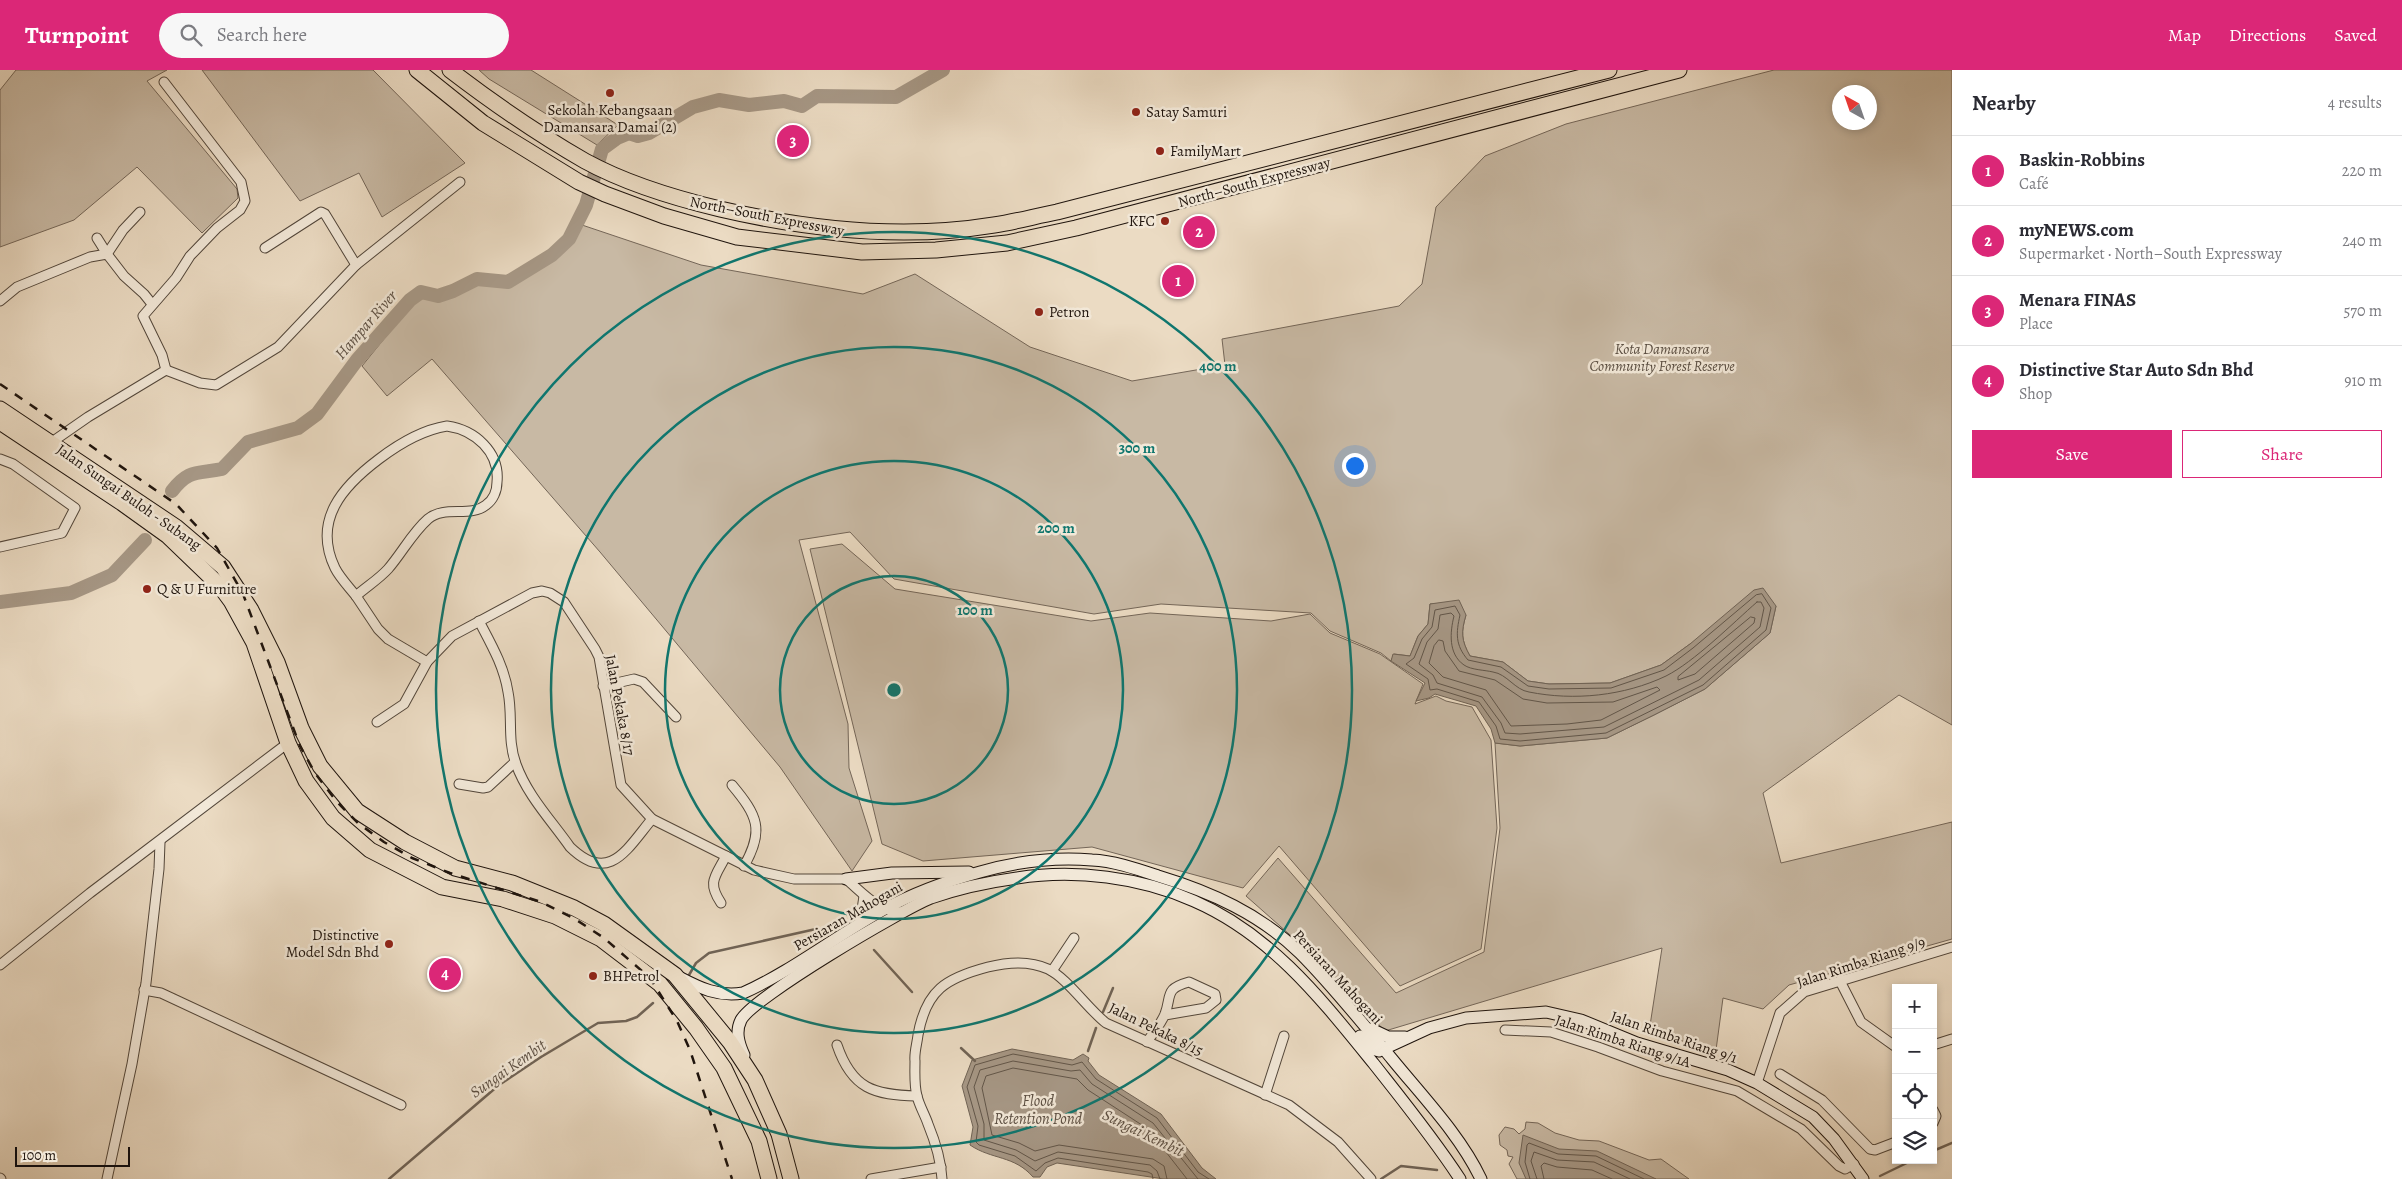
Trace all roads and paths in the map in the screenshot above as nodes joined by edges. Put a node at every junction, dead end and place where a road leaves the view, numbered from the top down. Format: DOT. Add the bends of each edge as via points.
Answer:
graph roads {
  1 [pos="417,70"];
  2 [pos="450,70"];
  3 [pos="1609,70"];
  4 [pos="1679,70"];
  5 [pos="164,82"];
  6 [pos="460,182"];
  7 [pos="140,212"];
  8 [pos="97,238"];
  9 [pos="265,248"];
  10 [pos="107,254"];
  11 [pos="356,265"];
  12 [pos="0,301"];
  13 [pos="152,304"];
  14 [pos="166,370"];
  15 [pos="0,409"];
  16 [pos="0,422"];
  17 [pos="0,430"];
  18 [pos="16,433"];
  19 [pos="52,442"];
  20 [pos="0,459"];
  21 [pos="0,547"];
  22 [pos="356,596"];
  23 [pos="479,621"];
  24 [pos="427,662"];
  25 [pos="603,686"];
  26 [pos="676,717"];
  27 [pos="377,722"];
  28 [pos="288,743"];
  29 [pos="516,762"];
  30 [pos="459,784"];
  31 [pos="732,785"];
  32 [pos="652,819"];
  33 [pos="160,842"];
  34 [pos="726,856"];
  35 [pos="744,866"];
  36 [pos="980,871"];
  37 [pos="846,879"];
  38 [pos="864,896"];
  39 [pos="721,904"];
  40 [pos="884,909"];
  41 [pos="902,912"];
  42 [pos="860,923"];
  43 [pos="1074,938"];
  44 [pos="1952,947"];
  45 [pos="0,966"];
  46 [pos="1052,971"];
  47 [pos="675,975"];
  48 [pos="1840,981"];
  49 [pos="144,990"];
  50 [pos="1330,1010"];
  51 [pos="1165,1015"];
  52 [pos="1361,1023"];
  53 [pos="1505,1030"];
  54 [pos="1605,1030"];
  55 [pos="1284,1036"];
  56 [pos="1412,1036"];
  57 [pos="1952,1039"];
  58 [pos="1147,1042"];
  59 [pos="1892,1044"];
  60 [pos="1937,1044"];
  61 [pos="838,1046"];
  62 [pos="1598,1047"];
  63 [pos="1385,1050"];
  64 [pos="1780,1074"];
  65 [pos="755,1080"];
  66 [pos="1410,1081"];
  67 [pos="1757,1083"];
  68 [pos="1265,1095"];
  69 [pos="917,1096"];
  70 [pos="401,1105"];
  71 [pos="1434,1139"];
  72 [pos="1892,1144"];
  73 [pos="1854,1164"];
  74 [pos="941,1167"];
  75 [pos="107,1179"];
  76 [pos="769,1179"];
  77 [pos="791,1179"];
  78 [pos="871,1179"];
  79 [pos="942,1179"];
  80 [pos="1371,1179"];
  81 [pos="1460,1179"];
  82 [pos="1481,1179"];
  83 [pos="1863,1179"];
  1 -- 4 [label="highway, North–South Expressway" via="483,123 579,182 605,194 664,216 737,237 862,252 936,250 1007,242 1076,228"];
  2 -- 3 [label="highway, North–South Expressway" via="498,106 586,162 671,197 817,228 861,232 994,226 1182,181"];
  5 -- 13 [label="street" via="241,182 245,201 240,210 190,256 176,278"];
  6 -- 11 [label="street"];
  7 -- 10 [label="street"];
  8 -- 10 [label="street"];
  9 -- 11 [label="street" via="321,212"];
  10 -- 12 [label="street" via="90,256 17,287"];
  10 -- 13 [label="street"];
  11 -- 14 [label="street" via="278,347 216,385 200,383"];
  13 -- 14 [label="street" via="143,318"];
  14 -- 19 [label="street"];
  15 -- 19 [label="highway, Jalan Sungai Buloh - Subang"];
  16 -- 18 [label="highway, Jalan Sungai Buloh - Subang"];
  17 -- 18 [label="main road"];
  18 -- 28 [label="highway, Jalan Sungai Buloh - Subang" via="168,536 220,586 254,643"];
  19 -- 47 [label="highway, Jalan Sungai Buloh - Subang" via="176,526 223,567 251,610 277,662 301,728 320,766 357,811 455,868 512,882 574,908 604,924"];
  20 -- 21 [label="street" via="13,464 75,508 62,533"];
  22 -- 22 [label="street" via="387,570 431,517 443,512 476,511 493,499 498,475 494,459 473,435 461,428 447,426 430,429 390,450 342,490 334,505 328,542 336,570"];
  22 -- 24 [label="street" via="388,639"];
  23 -- 24 [label="street, Jalan Pekaka 8/17" via="452,636"];
  23 -- 25 [label="street, Jalan Pekaka 8/17" via="532,593 550,593 564,602 595,649"];
  23 -- 29 [label="street" via="502,666 509,694 509,736"];
  24 -- 27 [label="street, Jalan Pekaka 8/17" via="404,704"];
  25 -- 26 [label="street" via="634,679 643,682"];
  25 -- 32 [label="street, Jalan Pekaka 8/17" via="621,785"];
  28 -- 33 [label="street"];
  28 -- 76 [label="highway, Jalan Sungai Buloh - Subang" via="306,781 333,818 370,850 442,887 503,899 555,916 601,938 660,984 724,1068 759,1141"];
  29 -- 30 [label="street" via="483,788"];
  29 -- 32 [label="street" via="525,785 570,847 588,860 602,864 621,856"];
  31 -- 35 [label="street" via="751,809 755,821 755,842"];
  32 -- 34 [label="street, Jalan Pekaka 8/17"];
  33 -- 45 [label="street" via="90,893"];
  33 -- 49 [label="street"];
  34 -- 35 [label="street, Jalan Pekaka 8/17"];
  34 -- 39 [label="street" via="712,881"];
  35 -- 37 [label="street, Jalan Pekaka 8/17" via="794,879"];
  36 -- 37 [label="main road" via="892,873"];
  36 -- 40 [label="main road, Persiaran Mahogani"];
  36 -- 52 [label="main road, Persiaran Mahogani" via="1019,864 1093,860 1137,869 1198,888 1225,900 1300,953"];
  37 -- 38 [label="street"];
  38 -- 40 [label="street"];
  38 -- 42 [label="street"];
  40 -- 41 [label="street"];
  40 -- 42 [label="main road, Persiaran Mahogani"];
  41 -- 50 [label="main road, Persiaran Mahogani" via="963,887 1019,877 1094,875 1131,882 1193,900 1239,926 1287,964"];
  41 -- 65 [label="main road, Persiaran Mahogani" via="779,988 741,1019 738,1042"];
  42 -- 47 [label="main road, Persiaran Mahogani" via="743,993 715,993"];
  43 -- 46 [label="street"];
  44 -- 48 [label="street, Jalan Rimba Riang 9/9"];
  46 -- 58 [label="street, Jalan Pekaka 8/15" via="1106,1024"];
  46 -- 69 [label="street, Jalan Pekaka 8/15" via="1022,962 1004,963 966,973 938,989 927,1005 920,1025 914,1058"];
  47 -- 65 [label="highway, Jalan Sungai Buloh - Subang" via="730,1042"];
  48 -- 59 [label="street" via="1862,1022"];
  48 -- 67 [label="street, Jalan Rimba Riang 9/9" via="1804,992 1780,1013"];
  49 -- 70 [label="street" via="161,993"];
  49 -- 75 [label="street"];
  50 -- 63 [label="main road" via="1343,1018 1372,1049"];
  50 -- 71 [label="main road, Persiaran Mahogani"];
  51 -- 51 [label="street" via="1206,1008 1216,1000 1215,994 1189,982 1172,989"];
  51 -- 58 [label="street"];
  52 -- 56 [label="main road" via="1382,1036"];
  52 -- 63 [label="main road, Persiaran Mahogani"];
  53 -- 62 [label="street, Jalan Rimba Riang 9/1A" via="1551,1032"];
  54 -- 56 [label="main road, Jalan Rimba Riang 9/1" via="1581,1020 1546,1012 1466,1018"];
  54 -- 62 [label="street"];
  54 -- 67 [label="main road, Jalan Rimba Riang 9/1" via="1728,1070"];
  55 -- 68 [label="street"];
  56 -- 63 [label="main road"];
  56 -- 66 [label="main road" via="1400,1051"];
  57 -- 60 [label="street"];
  58 -- 68 [label="street, Jalan Pekaka 8/15"];
  61 -- 69 [label="street" via="842,1060 861,1085 890,1096"];
  62 -- 73 [label="street, Jalan Rimba Riang 9/1A" via="1662,1071 1737,1091 1801,1129 1839,1166 1845,1168"];
  63 -- 66 [label="main road, Persiaran Mahogani"];
  63 -- 71 [label="main road" via="1383,1061 1386,1068 1428,1122"];
  64 -- 72 [label="street" via="1822,1100 1870,1149"];
  65 -- 77 [label="highway, Jalan Sungai Buloh - Subang" via="779,1134"];
  66 -- 82 [label="main road, Persiaran Mahogani" via="1449,1128"];
  67 -- 73 [label="main road, Jalan Rimba Riang 9/1" via="1813,1117"];
  68 -- 80 [label="street, Jalan Pekaka 8/15" via="1289,1106 1320,1127"];
  69 -- 74 [label="street, Jalan Pekaka 8/15"];
  71 -- 81 [label="main road, Persiaran Mahogani"];
  73 -- 83 [label="main road, Jalan Rimba Riang 9/1"];
  74 -- 78 [label="street"];
  74 -- 79 [label="street, Jalan Pekaka 8/15"];
}
